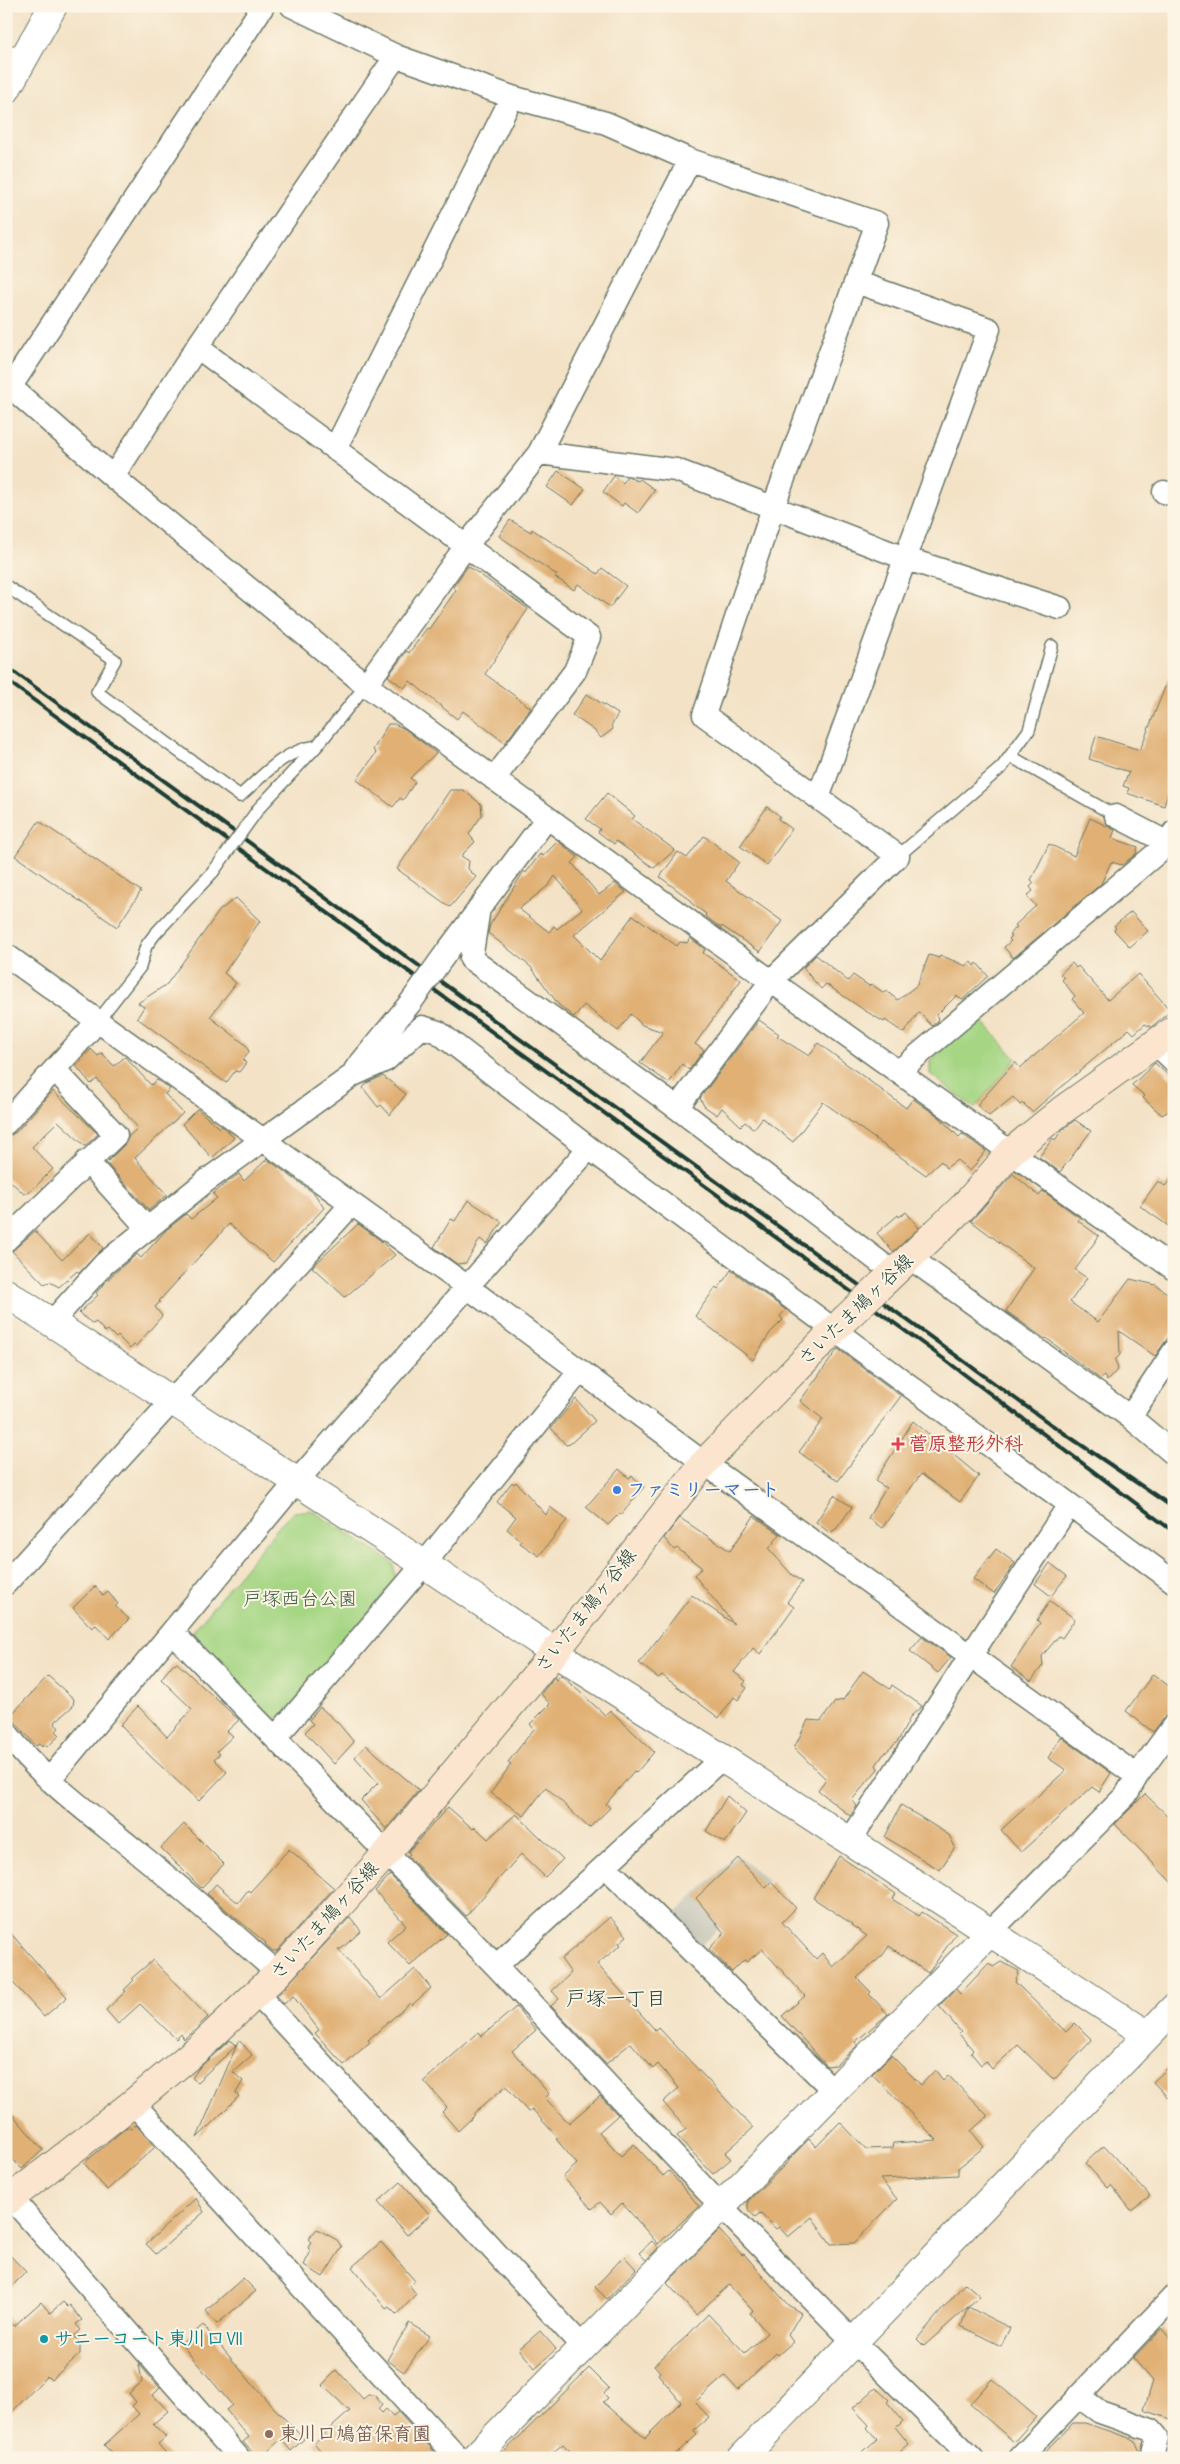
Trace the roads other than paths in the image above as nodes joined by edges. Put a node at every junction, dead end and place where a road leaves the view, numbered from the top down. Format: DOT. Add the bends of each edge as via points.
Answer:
graph roads {
  1 [pos="53,6"];
  2 [pos="263,6"];
  3 [pos="292,6"];
  4 [pos="396,56"];
  5 [pos="14,59"];
  6 [pos="6,90"];
  7 [pos="512,97"];
  8 [pos="690,160"];
  9 [pos="856,282"];
  10 [pos="197,347"];
  11 [pos="8,385"];
  12 [pos="335,448"];
  13 [pos="539,453"];
  14 [pos="113,476"];
  15 [pos="773,508"];
  16 [pos="466,546"];
  17 [pos="907,559"];
  18 [pos="6,586"];
  19 [pos="1060,608"];
  20 [pos="1052,646"];
  21 [pos="366,685"];
  22 [pos="316,746"];
  23 [pos="1010,756"];
  24 [pos="494,779"];
  25 [pos="818,798"];
  26 [pos="1116,816"];
  27 [pos="547,818"];
  28 [pos="1173,840"];
  29 [pos="898,856"];
  30 [pos="479,908"];
  31 [pos="6,954"];
  32 [pos="771,981"];
  33 [pos="98,1021"];
  34 [pos="1168,1044"];
  35 [pos="55,1070"];
  36 [pos="898,1072"];
  37 [pos="353,1075"];
  38 [pos="677,1108"];
  39 [pos="6,1123"];
  40 [pos="262,1141"];
  41 [pos="590,1148"];
  42 [pos="1012,1151"];
  43 [pos="87,1161"];
  44 [pos="351,1204"];
  45 [pos="148,1228"];
  46 [pos="6,1240"];
  47 [pos="1174,1269"];
  48 [pos="896,1271"];
  49 [pos="466,1286"];
  50 [pos="6,1293"];
  51 [pos="51,1323"];
  52 [pos="839,1324"];
  53 [pos="1171,1363"];
  54 [pos="580,1371"];
  55 [pos="171,1402"];
  56 [pos="1130,1417"];
  57 [pos="1174,1454"];
  58 [pos="704,1463"];
  59 [pos="296,1481"];
  60 [pos="1069,1505"];
  61 [pos="424,1564"];
  62 [pos="1174,1582"];
  63 [pos="6,1583"];
  64 [pos="173,1633"];
  65 [pos="555,1652"];
  66 [pos="972,1655"];
  67 [pos="1174,1725"];
  68 [pos="6,1732"];
  69 [pos="276,1737"];
  70 [pos="722,1758"];
  71 [pos="1137,1776"];
  72 [pos="49,1780"];
  73 [pos="849,1842"];
  74 [pos="386,1854"];
  75 [pos="606,1866"];
  76 [pos="989,1932"];
  77 [pos="496,1966"];
  78 [pos="278,1973"];
  79 [pos="257,1994"];
  80 [pos="1174,2008"];
  81 [pos="1148,2036"];
  82 [pos="833,2090"];
  83 [pos="133,2103"];
  84 [pos="8,2197"];
  85 [pos="720,2205"];
  86 [pos="1174,2296"];
  87 [pos="854,2342"];
  88 [pos="582,2346"];
  89 [pos="1078,2396"];
  90 [pos="239,2458"];
  91 [pos="458,2458"];
  92 [pos="474,2458"];
  93 [pos="742,2458"];
  94 [pos="972,2458"];
  95 [pos="1020,2458"];
  96 [pos="1152,2458"];
  1 -- 5 [label="street"];
  2 -- 11 [label="street"];
  3 -- 4 [label="street"];
  4 -- 7 [label="street"];
  4 -- 10 [label="street"];
  5 -- 6 [label="street"];
  7 -- 8 [label="street" via="606,123"];
  7 -- 12 [label="street"];
  8 -- 9 [label="street" via="877,223"];
  8 -- 13 [label="street"];
  9 -- 15 [label="street"];
  9 -- 17 [label="street" via="989,329"];
  10 -- 12 [label="street"];
  10 -- 14 [label="street"];
  11 -- 14 [label="street"];
  12 -- 16 [label="street"];
  13 -- 15 [label="street" via="676,470"];
  13 -- 16 [label="street"];
  14 -- 21 [label="street"];
  15 -- 17 [label="street"];
  15 -- 25 [label="street" via="704,715"];
  16 -- 21 [label="street"];
  16 -- 24 [label="street" via="589,637 575,671"];
  17 -- 19 [label="street"];
  17 -- 25 [label="street"];
  18 -- 22 [label="lane" via="115,660 96,692 240,796 286,755"];
  20 -- 23 [label="lane" via="1029,730"];
  21 -- 22 [label="lane"];
  21 -- 24 [label="street"];
  22 -- 33 [label="lane, bridge" via="259,808 213,872 155,934 146,946 140,967"];
  23 -- 26 [label="lane"];
  23 -- 29 [label="lane" via="1002,767"];
  24 -- 27 [label="street"];
  25 -- 29 [label="street"];
  26 -- 28 [label="street"];
  27 -- 30 [label="street"];
  27 -- 32 [label="street"];
  28 -- 36 [label="street"];
  29 -- 32 [label="street"];
  30 -- 37 [label="street, bridge"];
  30 -- 38 [label="street" via="471,959"];
  31 -- 33 [label="street"];
  32 -- 36 [label="street"];
  32 -- 38 [label="street"];
  33 -- 35 [label="street"];
  33 -- 40 [label="street"];
  34 -- 42 [label="main road, さいたま鳩ヶ谷線" via="1061,1111"];
  35 -- 39 [label="street"];
  35 -- 43 [label="street" via="116,1134"];
  36 -- 42 [label="street"];
  37 -- 40 [label="street"];
  37 -- 41 [label="street" via="386,1060 422,1027 438,1032"];
  38 -- 48 [label="street"];
  40 -- 44 [label="street"];
  40 -- 45 [label="street"];
  41 -- 49 [label="street"];
  41 -- 52 [label="street"];
  42 -- 47 [label="street"];
  42 -- 48 [label="main road, さいたま鳩ヶ谷線" via="965,1205"];
  43 -- 45 [label="street"];
  43 -- 46 [label="street"];
  44 -- 49 [label="street"];
  44 -- 55 [label="street"];
  45 -- 51 [label="street" via="104,1264"];
  48 -- 52 [label="main road, さいたま鳩ヶ谷線, bridge"];
  48 -- 56 [label="street"];
  49 -- 54 [label="street"];
  49 -- 59 [label="street"];
  50 -- 51 [label="street"];
  51 -- 55 [label="street"];
  52 -- 58 [label="main road, さいたま鳩ヶ谷線"];
  52 -- 60 [label="street"];
  53 -- 56 [label="street"];
  54 -- 58 [label="street"];
  54 -- 61 [label="street"];
  55 -- 59 [label="street"];
  55 -- 63 [label="street"];
  56 -- 57 [label="street"];
  58 -- 65 [label="main road, さいたま鳩ヶ谷線"];
  58 -- 66 [label="street"];
  59 -- 61 [label="street"];
  59 -- 64 [label="street"];
  60 -- 62 [label="street"];
  60 -- 66 [label="street"];
  61 -- 65 [label="street"];
  61 -- 69 [label="street"];
  64 -- 69 [label="street"];
  64 -- 72 [label="street"];
  65 -- 70 [label="street"];
  65 -- 74 [label="main road, さいたま鳩ヶ谷線"];
  66 -- 71 [label="street"];
  66 -- 73 [label="street"];
  67 -- 71 [label="street"];
  68 -- 72 [label="street"];
  69 -- 74 [label="street"];
  70 -- 73 [label="street"];
  70 -- 75 [label="street"];
  71 -- 76 [label="street" via="1126,1795"];
  72 -- 78 [label="street"];
  73 -- 76 [label="street"];
  74 -- 77 [label="street"];
  74 -- 78 [label="main road, さいたま鳩ヶ谷線"];
  75 -- 77 [label="street"];
  75 -- 82 [label="street"];
  76 -- 81 [label="street"];
  76 -- 82 [label="street"];
  77 -- 85 [label="street"];
  78 -- 79 [label="main road, さいたま鳩ヶ谷線"];
  79 -- 83 [label="main road, さいたま鳩ヶ谷線"];
  79 -- 88 [label="street"];
  80 -- 81 [label="street"];
  81 -- 87 [label="street"];
  82 -- 85 [label="street"];
  83 -- 84 [label="main road, さいたま鳩ヶ谷線"];
  83 -- 91 [label="street"];
  84 -- 90 [label="street"];
  85 -- 87 [label="street"];
  85 -- 88 [label="street"];
  86 -- 89 [label="street"];
  87 -- 93 [label="street"];
  87 -- 94 [label="street"];
  88 -- 92 [label="street"];
  89 -- 95 [label="street"];
  89 -- 96 [label="street" via="1100,2412 1151,2430 1157,2437"];
}
